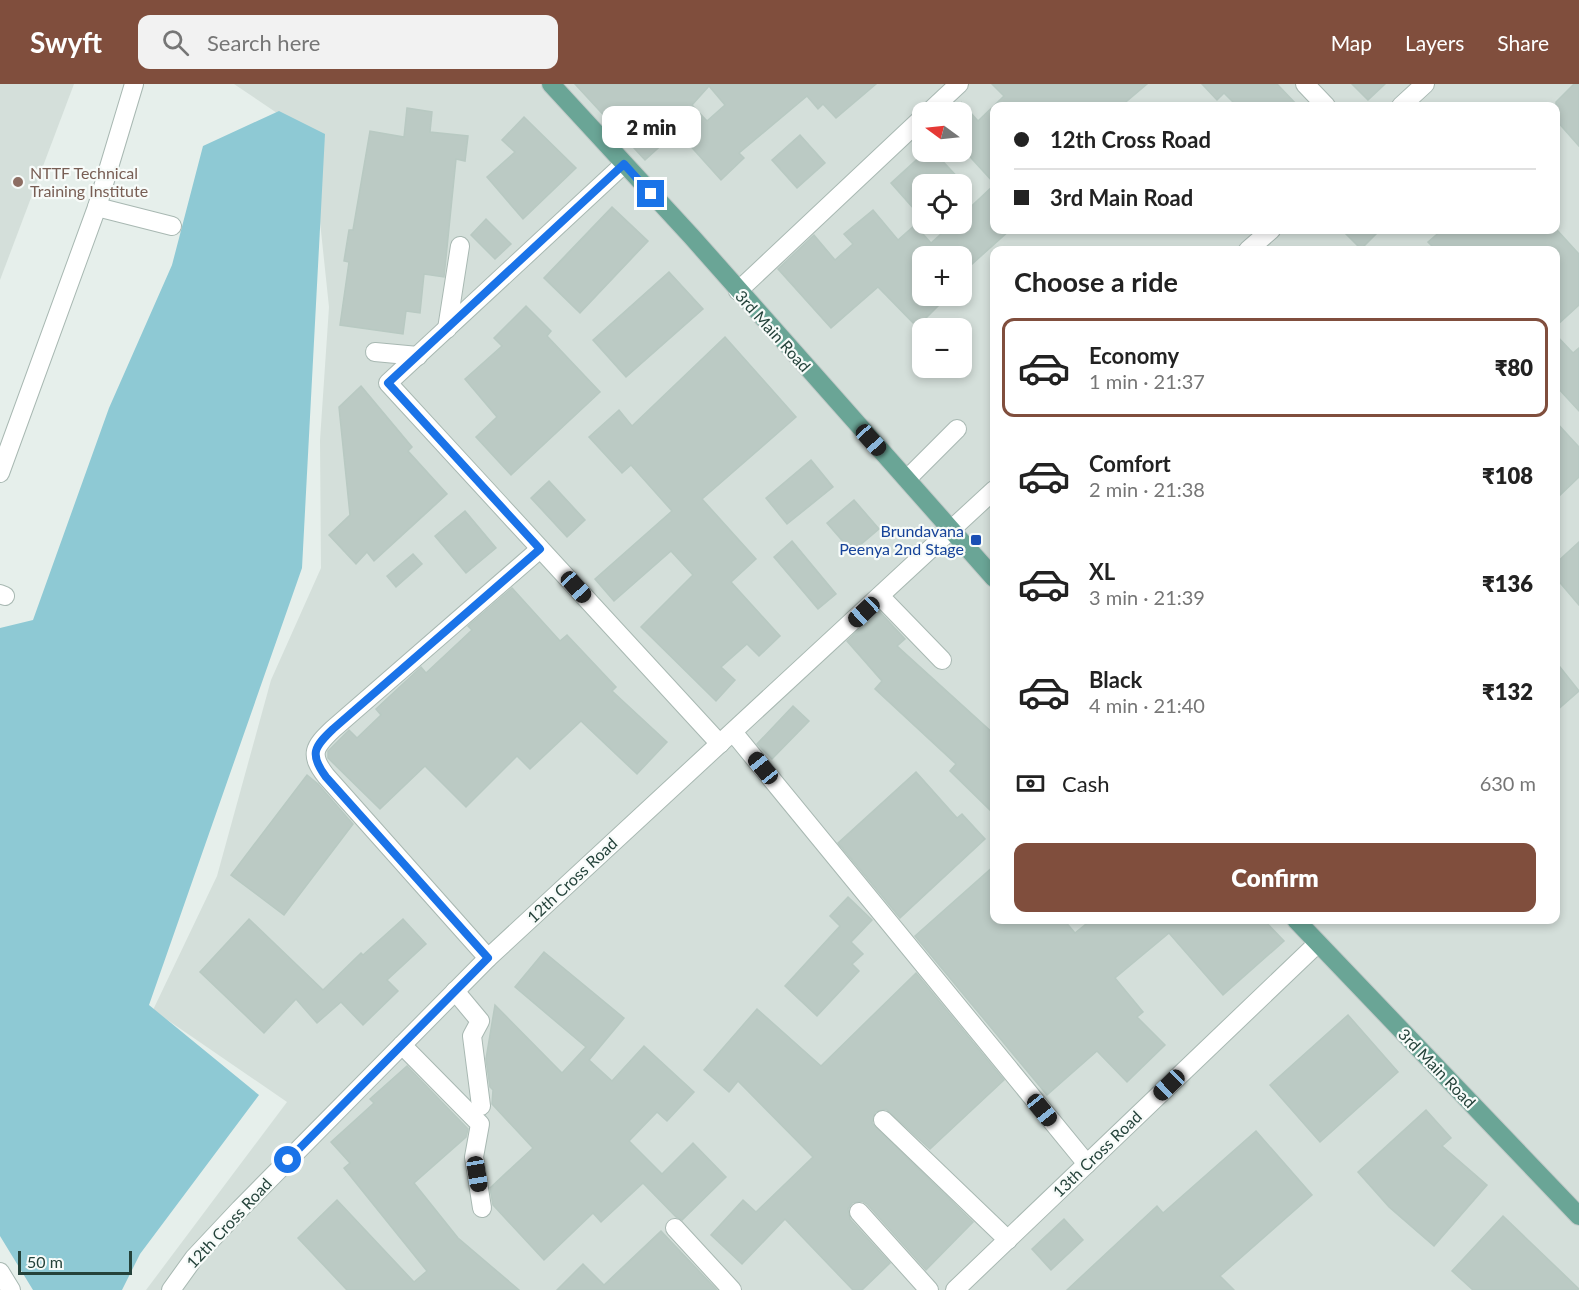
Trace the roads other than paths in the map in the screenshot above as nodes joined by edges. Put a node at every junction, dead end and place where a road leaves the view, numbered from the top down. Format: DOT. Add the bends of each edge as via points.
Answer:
graph roads {
  1 [pos="134,84"];
  2 [pos="551,84"];
  3 [pos="959,84"];
  4 [pos="1305,84"];
  5 [pos="1425,84"];
  6 [pos="940,102"];
  7 [pos="1322,102"];
  8 [pos="1405,102"];
  9 [pos="912,127"];
  10 [pos="624,164"];
  11 [pos="97,207"];
  12 [pos="172,226"];
  13 [pos="1266,234"];
  14 [pos="460,246"];
  15 [pos="1253,246"];
  16 [pos="738,291"];
  17 [pos="447,329"];
  18 [pos="375,352"];
  19 [pos="418,356"];
  20 [pos="957,429"];
  21 [pos="0,473"];
  22 [pos="907,479"];
  23 [pos="990,494"];
  24 [pos="952,530"];
  25 [pos="540,549"];
  26 [pos="990,573"];
  27 [pos="880,597"];
  28 [pos="942,660"];
  29 [pos="727,738"];
  30 [pos="1300,924"];
  31 [pos="1317,944"];
  32 [pos="488,958"];
  33 [pos="455,991"];
  34 [pos="402,1045"];
  35 [pos="481,1106"];
  36 [pos="883,1120"];
  37 [pos="1087,1164"];
  38 [pos="482,1208"];
  39 [pos="859,1212"];
  40 [pos="1579,1216"];
  41 [pos="675,1228"];
  42 [pos="1008,1240"];
  43 [pos="0,1272"];
  44 [pos="11,1290"];
  45 [pos="171,1290"];
  46 [pos="732,1290"];
  47 [pos="929,1290"];
  48 [pos="955,1290"];
  1 -- 11 [label="street"];
  2 -- 10 [label="main road, 3rd Main Road"];
  3 -- 6 [label="street"];
  4 -- 7 [label="street"];
  5 -- 8 [label="street"];
  9 -- 16 [label="street"];
  10 -- 16 [label="main road, 3rd Main Road"];
  10 -- 17 [label="street"];
  11 -- 12 [label="street"];
  11 -- 21 [label="street"];
  13 -- 15 [label="street"];
  14 -- 17 [label="street"];
  16 -- 22 [label="main road, 3rd Main Road"];
  17 -- 19 [label="street"];
  18 -- 19 [label="street"];
  19 -- 25 [label="street" via="388,383"];
  20 -- 22 [label="street"];
  22 -- 24 [label="main road, 3rd Main Road"];
  23 -- 24 [label="street, 12th Cross Road"];
  24 -- 26 [label="main road, 3rd Main Road"];
  24 -- 27 [label="street, 12th Cross Road"];
  25 -- 29 [label="street"];
  25 -- 32 [label="street" via="333,729 319,742 315,753 326,777"];
  27 -- 28 [label="street"];
  27 -- 29 [label="street, 12th Cross Road"];
  29 -- 32 [label="street, 12th Cross Road"];
  29 -- 37 [label="street"];
  30 -- 31 [label="main road, 3rd Main Road"];
  31 -- 37 [label="street, 13th Cross Road"];
  31 -- 40 [label="main road, 3rd Main Road"];
  32 -- 33 [label="street, 12th Cross Road"];
  33 -- 34 [label="street, 12th Cross Road"];
  33 -- 35 [label="street" via="480,1021 472,1036"];
  34 -- 38 [label="street" via="480,1124 474,1158"];
  34 -- 45 [label="street, 12th Cross Road" via="209,1241"];
  36 -- 42 [label="street"];
  37 -- 42 [label="street, 13th Cross Road"];
  39 -- 47 [label="street"];
  41 -- 46 [label="street"];
  42 -- 48 [label="street, 13th Cross Road"];
  43 -- 44 [label="street"];
}
